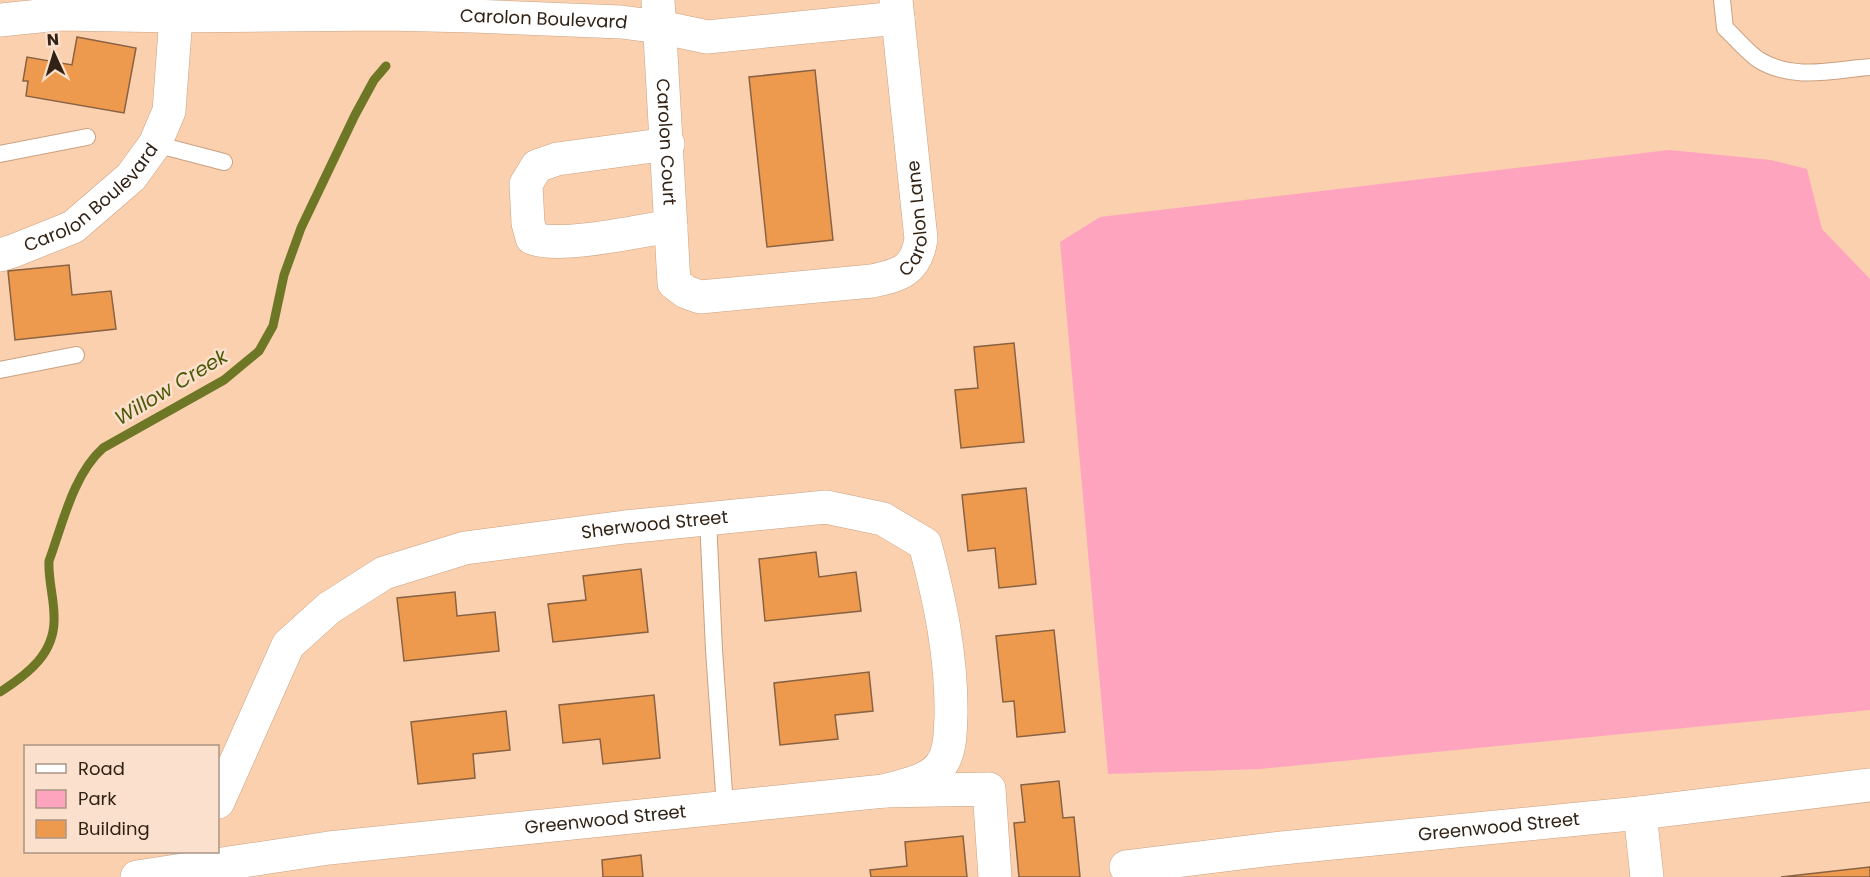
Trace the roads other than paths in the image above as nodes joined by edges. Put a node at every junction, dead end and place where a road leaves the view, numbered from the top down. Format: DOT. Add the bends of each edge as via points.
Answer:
graph roads {
  1 [pos="1722,0"];
  2 [pos="58,7"];
  3 [pos="234,8"];
  4 [pos="897,9"];
  5 [pos="659,14"];
  6 [pos="176,16"];
  7 [pos="0,20"];
  8 [pos="1870,67"];
  9 [pos="87,137"];
  10 [pos="155,144"];
  11 [pos="668,144"];
  12 [pos="0,154"];
  13 [pos="224,162"];
  14 [pos="671,226"];
  15 [pos="0,255"];
  16 [pos="674,283"];
  17 [pos="76,355"];
  18 [pos="0,370"];
  19 [pos="708,519"];
  20 [pos="1870,785"];
  21 [pos="884,791"];
  22 [pos="219,800"];
  23 [pos="725,807"];
  24 [pos="1640,813"];
  25 [pos="181,862"];
  26 [pos="1283,863"];
  27 [pos="1126,867"];
  28 [pos="137,877"];
  29 [pos="995,877"];
  30 [pos="1647,877"];
  1 -- 8 [label="lane" via="1725,28 1768,64 1787,72"];
  2 -- 6 [label="street, Carolon Boulevard"];
  2 -- 7 [label="street, Carolon Boulevard"];
  3 -- 5 [label="street, Carolon Boulevard" via="621,22"];
  3 -- 6 [label="street, Carolon Boulevard"];
  4 -- 5 [label="street, Carolon Boulevard" via="707,37"];
  4 -- 16 [label="street, Carolon Lane" via="921,239 913,265 894,276 872,281 700,297"];
  5 -- 11 [label="street, Carolon Court"];
  6 -- 10 [label="street, Carolon Boulevard" via="169,111"];
  9 -- 12 [label="lane"];
  10 -- 13 [label="lane"];
  10 -- 15 [label="street, Carolon Boulevard" via="131,177 73,227"];
  11 -- 14 [label="street, Carolon Court"];
  11 -- 14 [label="street" via="557,159 537,166 526,184 532,238 542,242"];
  14 -- 16 [label="street, Carolon Court"];
  17 -- 18 [label="lane"];
  19 -- 21 [label="street, Sherwood Street" via="826,507 883,519 925,544 939,596 952,681 950,741 941,765 922,779"];
  19 -- 22 [label="street, Sherwood Street" via="465,548 384,573 329,608 288,645"];
  19 -- 23 [label="lane"];
  20 -- 24 [label="street, Greenwood Street"];
  21 -- 23 [label="street, Greenwood Street"];
  21 -- 29 [label="street, Greenwood Street" via="989,789"];
  23 -- 25 [label="street, Greenwood Street"];
  24 -- 26 [label="street, Greenwood Street"];
  24 -- 30 [label="street"];
  25 -- 28 [label="street, Greenwood Street"];
  26 -- 27 [label="street, Greenwood Street"];
}
